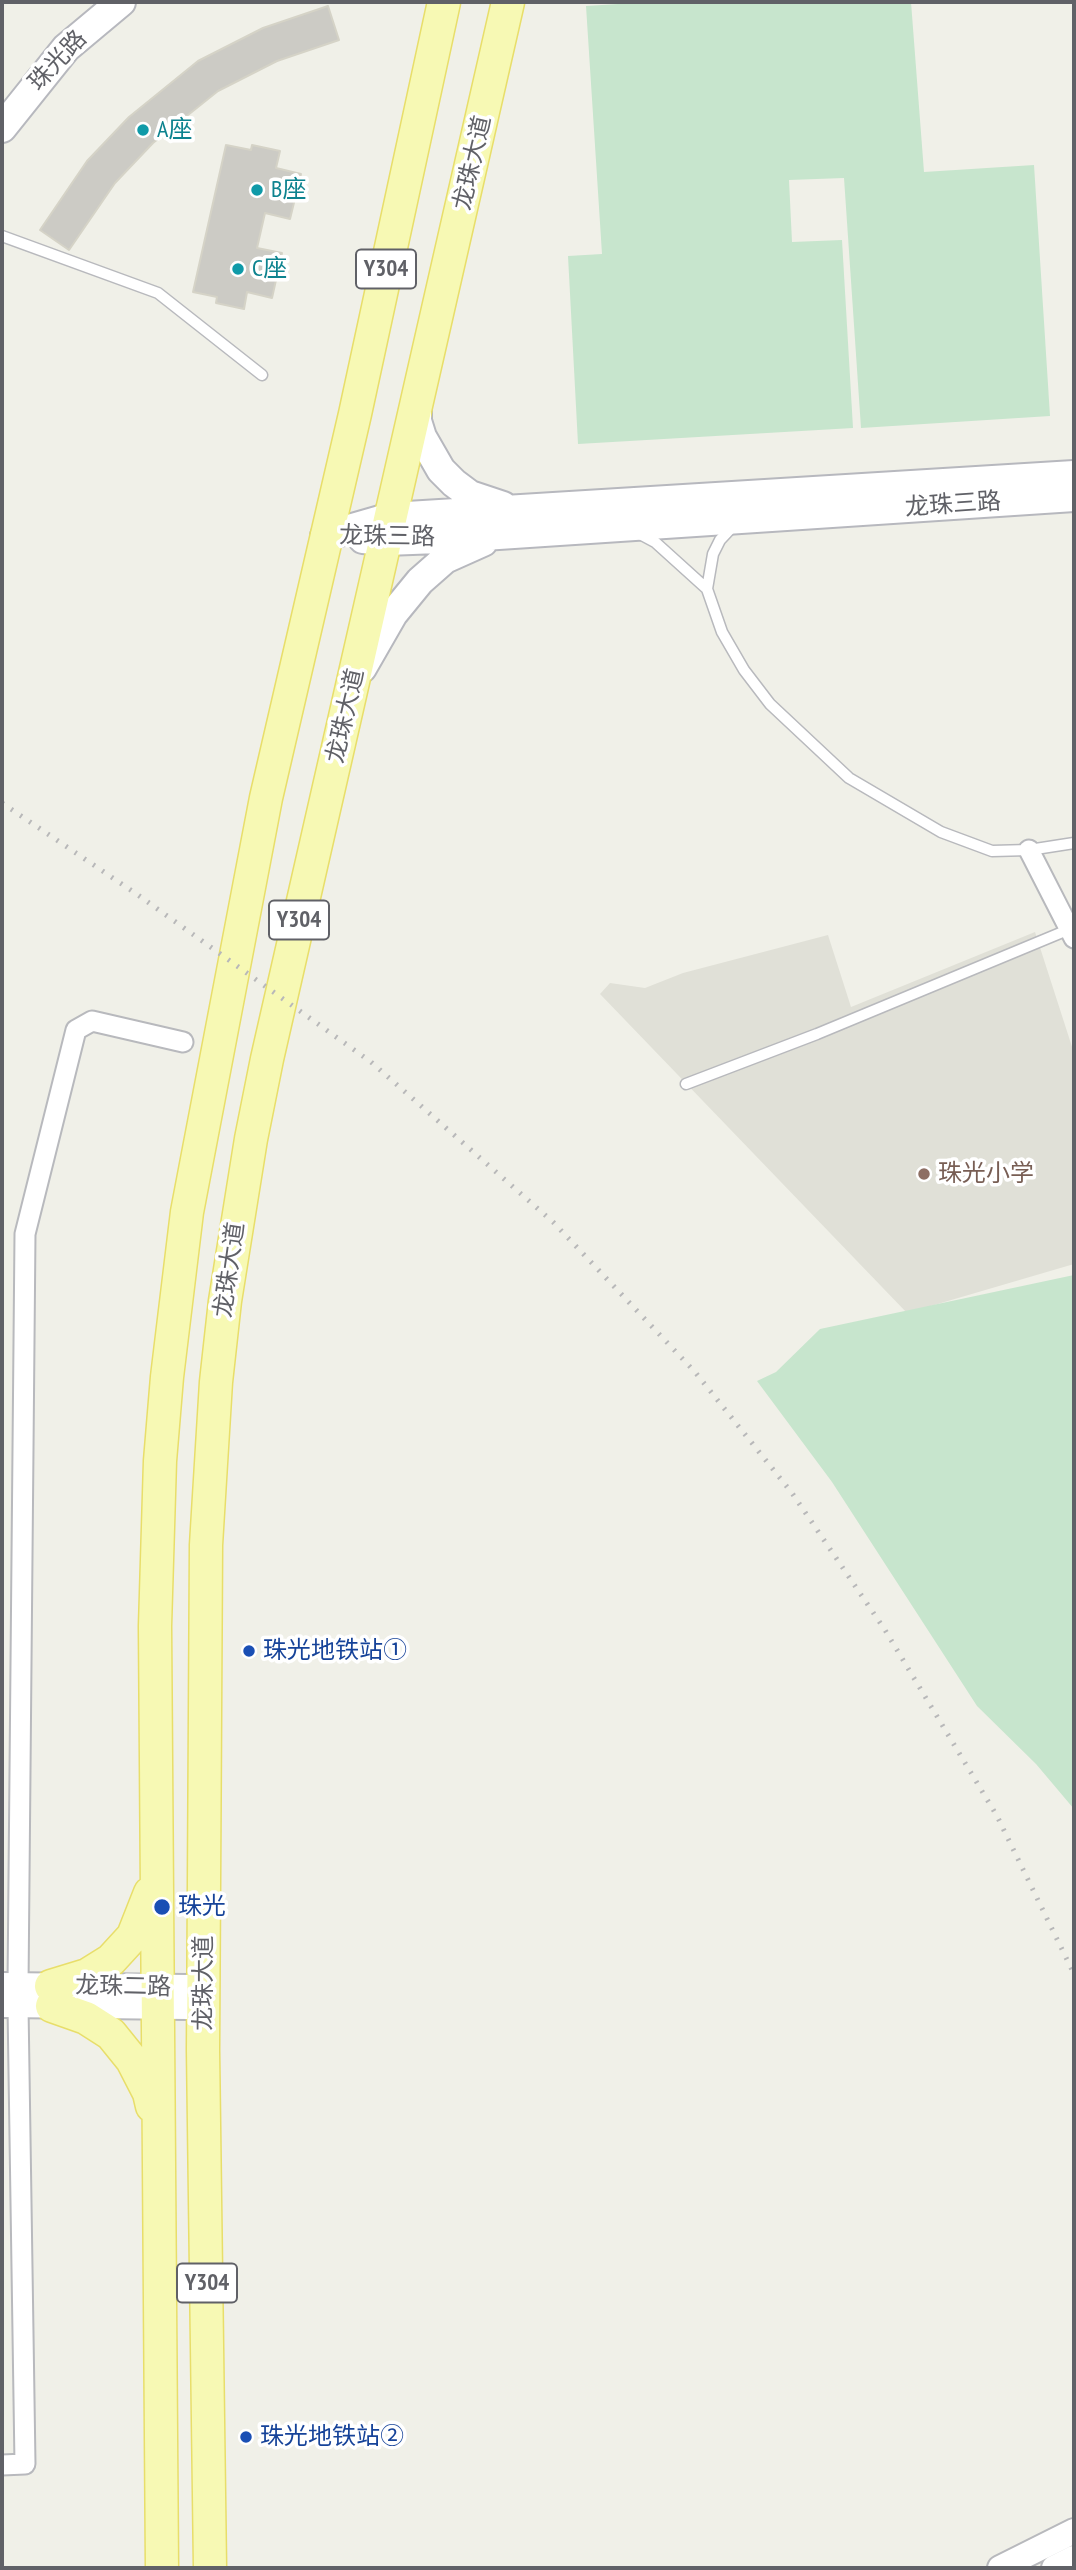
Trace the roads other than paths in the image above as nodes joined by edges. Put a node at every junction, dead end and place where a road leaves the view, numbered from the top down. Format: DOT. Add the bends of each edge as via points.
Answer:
graph roads {
  1 [pos="121,2"];
  2 [pos="444,2"];
  3 [pos="508,2"];
  4 [pos="2,128"];
  5 [pos="2,236"];
  6 [pos="262,375"];
  7 [pos="417,406"];
  8 [pos="1074,475"];
  9 [pos="1074,497"];
  10 [pos="744,519"];
  11 [pos="519,522"];
  12 [pos="625,527"];
  13 [pos="389,529"];
  14 [pos="325,536"];
  15 [pos="707,589"];
  16 [pos="353,686"];
  17 [pos="1074,844"];
  18 [pos="1029,850"];
  19 [pos="1072,933"];
  20 [pos="183,1042"];
  21 [pos="686,1084"];
  22 [pos="156,1872"];
  23 [pos="10,1995"];
  24 [pos="52,1996"];
  25 [pos="157,1997"];
  26 [pos="204,1997"];
  27 [pos="158,2132"];
  28 [pos="2,2465"];
  29 [pos="1074,2531"];
  30 [pos="1074,2558"];
  31 [pos="162,2568"];
  32 [pos="210,2568"];
  33 [pos="1000,2568"];
  34 [pos="1054,2568"];
  1 -- 4 [label="main road, 珠光路" via="66,48"];
  2 -- 14 [label="main road, 龙珠大道 / Y304"];
  3 -- 7 [label="main road, 龙珠大道 / Y304"];
  5 -- 6 [label="lane" via="158,293"];
  7 -- 11 [label="main road" via="425,446 441,470 454,483"];
  7 -- 13 [label="main road, 龙珠大道 / Y304"];
  8 -- 11 [label="main road, 龙珠三路"];
  9 -- 10 [label="main road, 龙珠三路"];
  10 -- 12 [label="main road, 龙珠三路"];
  10 -- 15 [label="lane" via="720,540"];
  11 -- 12 [label="main road, 龙珠三路"];
  11 -- 13 [label="main road, 龙珠三路"];
  11 -- 16 [label="main road" via="444,559 420,581 379,636"];
  12 -- 15 [label="lane" via="655,542"];
  13 -- 14 [label="main road, 龙珠三路"];
  13 -- 16 [label="main road, 龙珠大道 / Y304"];
  14 -- 22 [label="main road, 龙珠大道" via="264,811 202,1130 176,1294 156,1544"];
  15 -- 18 [label="lane" via="722,632 744,670 770,704 849,778 942,832 992,851"];
  16 -- 26 [label="main road, 龙珠大道 / Y304" via="259,1099 225,1301 206,1545"];
  17 -- 18 [label="lane"];
  18 -- 19 [label="street"];
  19 -- 21 [label="lane"];
  20 -- 23 [label="street" via="92,1021 76,1030 25,1234"];
  22 -- 24 [label="main road" via="132,1936 111,1961"];
  22 -- 25 [label="main road, 龙珠大道"];
  23 -- 24 [label="street, 龙珠二路"];
  23 -- 28 [label="street" via="25,2464"];
  24 -- 25 [label="street, 龙珠二路"];
  24 -- 27 [label="main road" via="111,2034 132,2060 149,2093"];
  25 -- 26 [label="street, 龙珠二路" via="188,1987"];
  25 -- 27 [label="main road, 龙珠大道"];
  26 -- 32 [label="main road, 龙珠大道 / Y304"];
  27 -- 31 [label="main road, 龙珠大道"];
  29 -- 33 [label="street"];
  30 -- 34 [label="street"];
}
